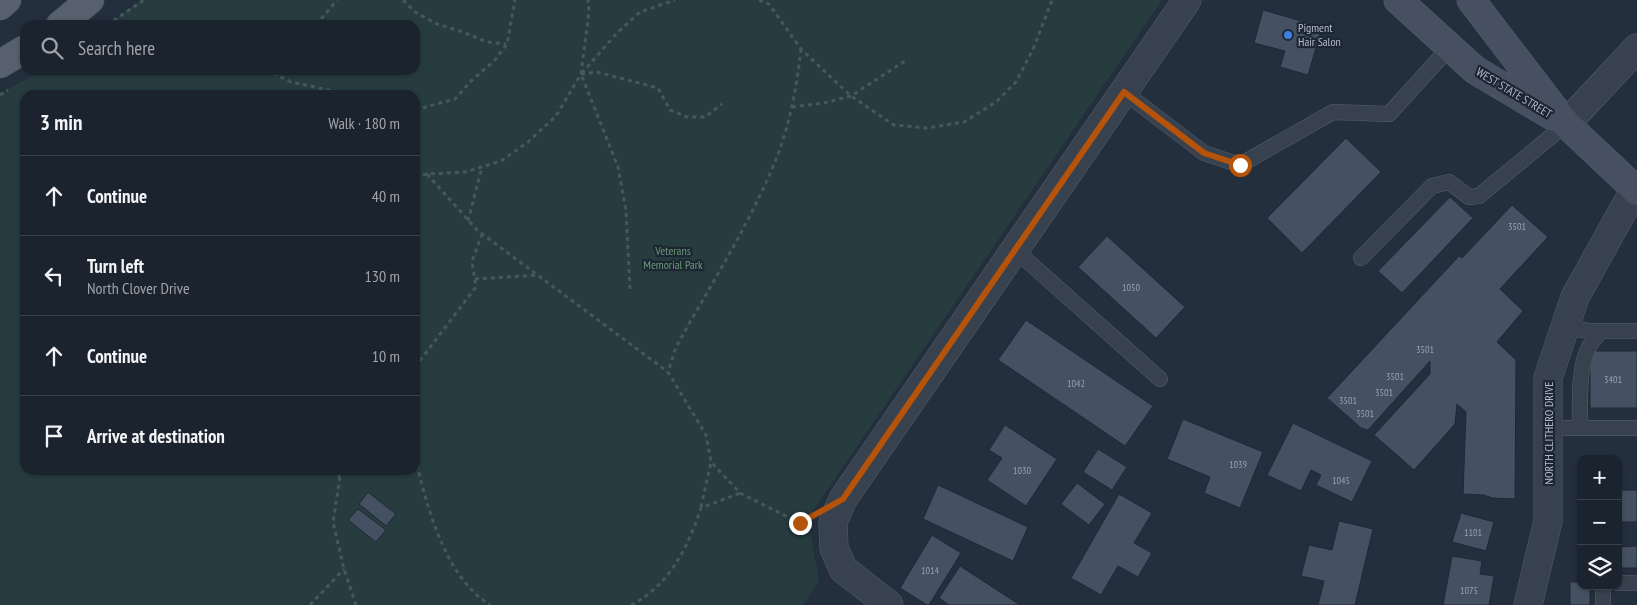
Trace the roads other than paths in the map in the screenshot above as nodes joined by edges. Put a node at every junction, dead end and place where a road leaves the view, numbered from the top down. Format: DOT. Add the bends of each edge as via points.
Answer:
graph roads {
  1 [pos="7,0"];
  2 [pos="90,0"];
  3 [pos="1188,0"];
  4 [pos="1398,0"];
  5 [pos="1471,0"];
  6 [pos="0,6"];
  7 [pos="66,20"];
  8 [pos="1450,47"];
  9 [pos="1637,48"];
  10 [pos="20,52"];
  11 [pos="0,64"];
  12 [pos="1124,92"];
  13 [pos="1566,124"];
  14 [pos="1636,189"];
  15 [pos="1015,250"];
  16 [pos="1361,258"];
  17 [pos="1565,327"];
  18 [pos="1601,331"];
  19 [pos="1637,331"];
  20 [pos="1160,379"];
  21 [pos="1548,428"];
  22 [pos="1580,428"];
  23 [pos="1637,428"];
  24 [pos="1622,583"];
  25 [pos="1637,583"];
  26 [pos="1602,590"];
  27 [pos="888,605"];
  28 [pos="1528,605"];
  29 [pos="1603,605"];
  1 -- 6 [label="main road"];
  2 -- 7 [label="main road"];
  3 -- 12 [label="street"];
  4 -- 8 [label="main road, WEST STATE STREET"];
  5 -- 13 [label="main road, WEST STATE STREET"];
  8 -- 12 [label="lane" via="1389,114 1333,112 1240,165 1204,153"];
  8 -- 13 [label="main road, WEST STATE STREET" via="1475,70"];
  9 -- 13 [label="street"];
  10 -- 11 [label="main road"];
  12 -- 15 [label="street"];
  13 -- 14 [label="main road, WEST STATE STREET"];
  13 -- 16 [label="lane" via="1479,196 1469,198 1449,182 1432,186"];
  14 -- 17 [label="street, NORTH CLITHERO DRIVE" via="1575,297"];
  15 -- 20 [label="lane"];
  15 -- 27 [label="street" via="843,499 833,522 834,548 843,569"];
  17 -- 18 [label="lane"];
  17 -- 21 [label="street, NORTH CLITHERO DRIVE" via="1548,378"];
  18 -- 19 [label="lane"];
  18 -- 22 [label="lane" via="1589,347 1585,361 1580,388"];
  21 -- 22 [label="lane"];
  21 -- 28 [label="street, NORTH CLITHERO DRIVE" via="1548,521"];
  22 -- 23 [label="lane"];
  24 -- 25 [label="lane"];
  26 -- 29 [label="lane"];
}
